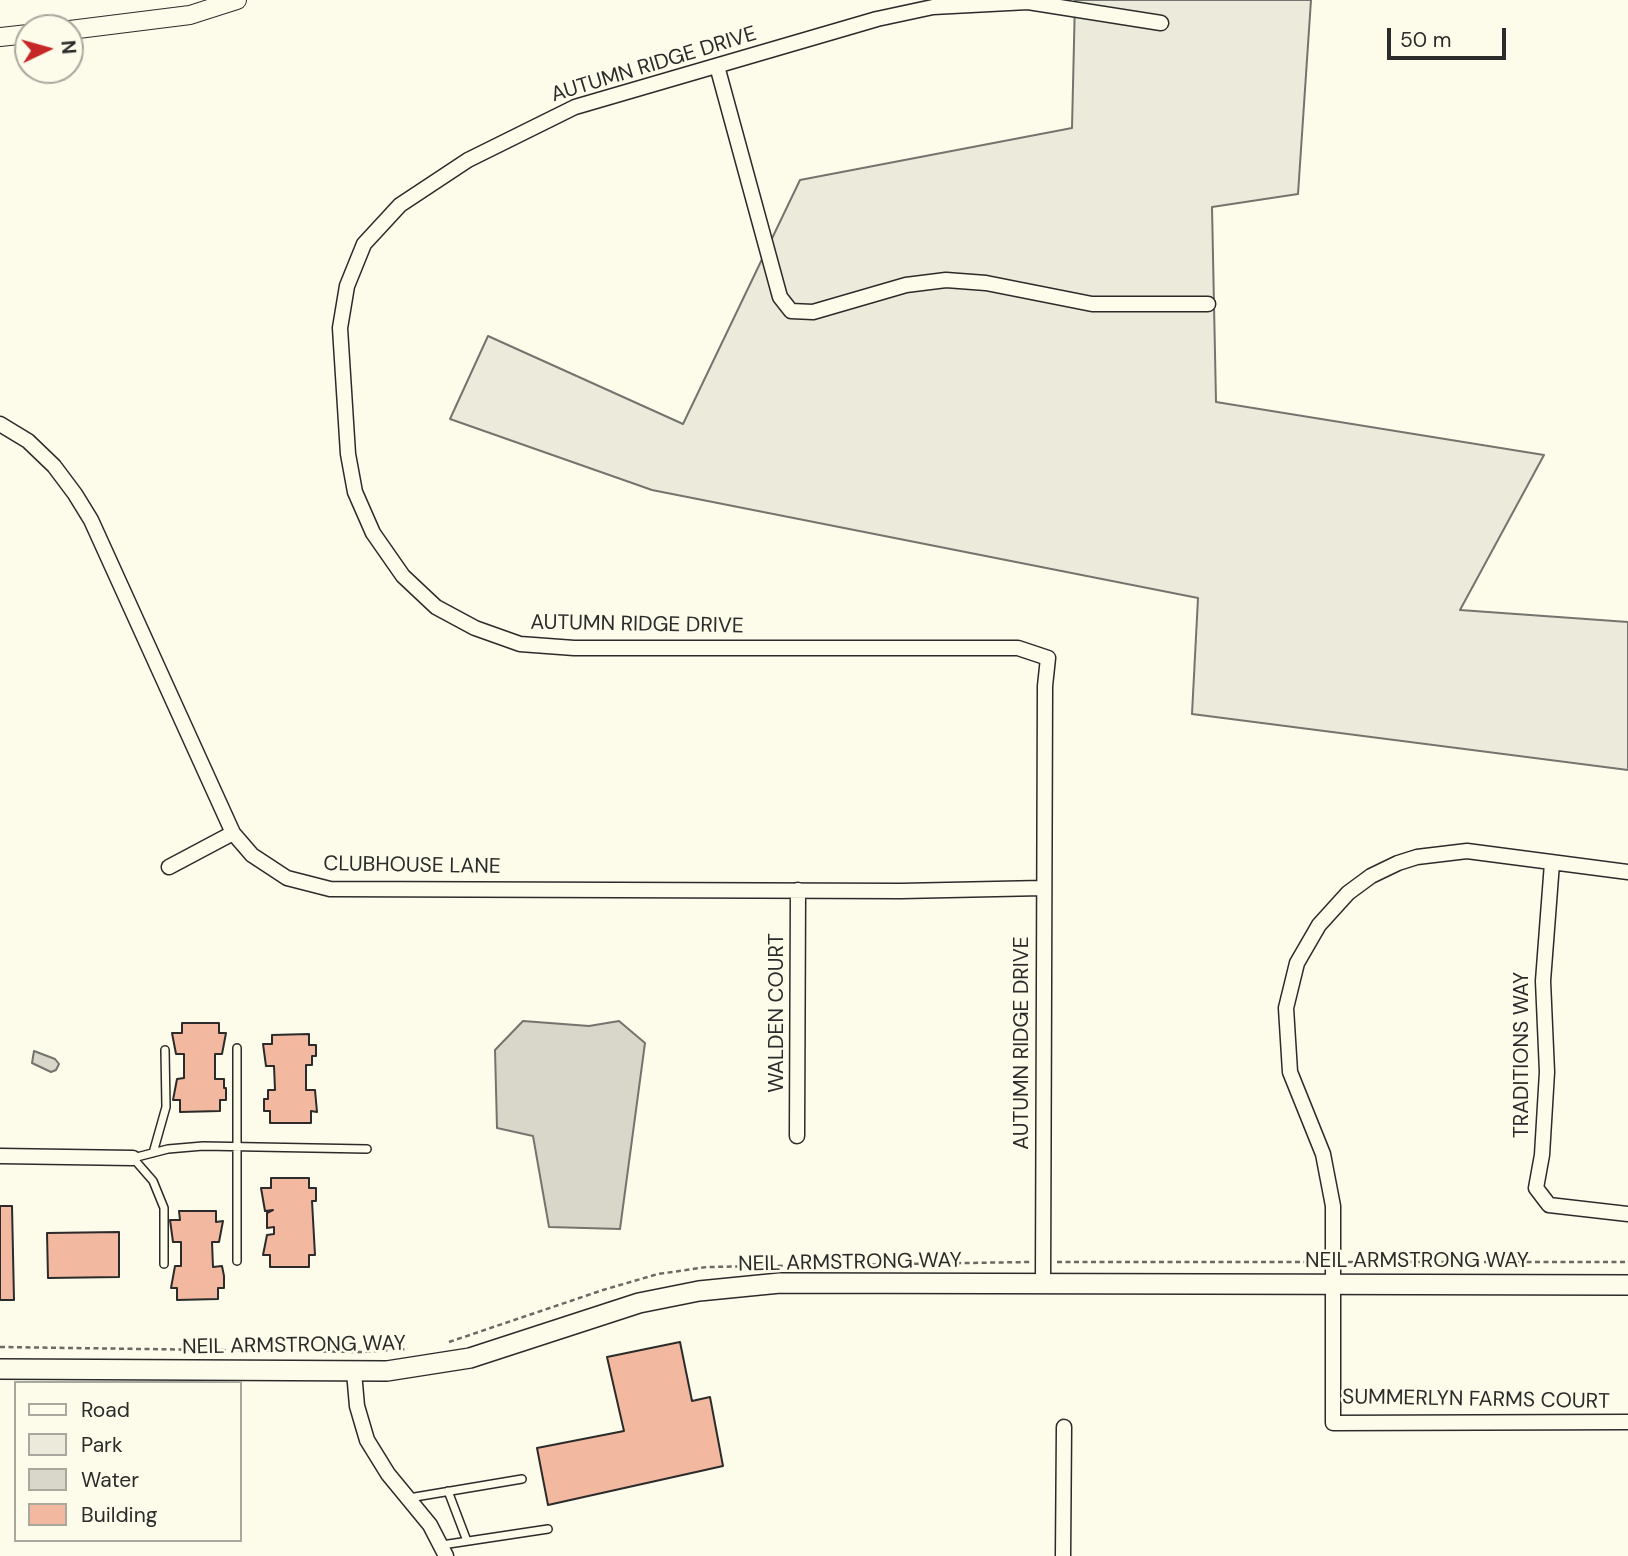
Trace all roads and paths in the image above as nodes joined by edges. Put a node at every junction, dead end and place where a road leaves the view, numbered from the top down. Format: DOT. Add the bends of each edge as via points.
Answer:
graph roads {
  1 [pos="237,0"];
  2 [pos="1161,23"];
  3 [pos="84,28"];
  4 [pos="717,66"];
  5 [pos="1208,304"];
  6 [pos="0,424"];
  7 [pos="233,833"];
  8 [pos="1552,863"];
  9 [pos="169,867"];
  10 [pos="1628,872"];
  11 [pos="1043,888"];
  12 [pos="798,890"];
  13 [pos="237,1048"];
  14 [pos="165,1050"];
  15 [pos="797,1136"];
  16 [pos="236,1145"];
  17 [pos="367,1149"];
  18 [pos="153,1153"];
  19 [pos="0,1156"];
  20 [pos="133,1158"];
  21 [pos="1628,1214"];
  22 [pos="237,1261"];
  23 [pos="164,1265"];
  24 [pos="1043,1283"];
  25 [pos="1335,1284"];
  26 [pos="1628,1284"];
  27 [pos="0,1369"];
  28 [pos="354,1372"];
  29 [pos="1628,1422"];
  30 [pos="1064,1427"];
  31 [pos="522,1479"];
  32 [pos="448,1491"];
  33 [pos="408,1498"];
  34 [pos="548,1529"];
  35 [pos="467,1541"];
  36 [pos="444,1550"];
  37 [pos="1063,1556"];
  1 -- 3 [label="street" via="190,15"];
  2 -- 4 [label="street, AUTUMN RIDGE DRIVE" via="1028,2 933,7"];
  4 -- 5 [label="street" via="780,297 791,311 813,312 906,285 946,280 986,282 1092,304"];
  4 -- 11 [label="street, AUTUMN RIDGE DRIVE" via="575,107 468,160 400,205 364,244 347,286 340,328 348,454 355,492 373,533 403,576 436,607 520,644 574,648 1018,648 1048,658"];
  6 -- 7 [label="street, CLUBHOUSE LANE" via="54,466 91,520"];
  7 -- 9 [label="street"];
  7 -- 12 [label="street, CLUBHOUSE LANE" via="252,855 287,878 330,889"];
  8 -- 10 [label="street"];
  8 -- 21 [label="street, TRADITIONS WAY" via="1543,981 1547,1072 1536,1188 1549,1205"];
  8 -- 25 [label="street" via="1467,851 1398,863 1371,876 1330,910 1297,963 1286,1008 1290,1072 1313,1124 1328,1178"];
  11 -- 12 [label="street, CLUBHOUSE LANE"];
  11 -- 24 [label="street, AUTUMN RIDGE DRIVE"];
  12 -- 15 [label="street, WALDEN COURT"];
  13 -- 16 [label="lane"];
  14 -- 18 [label="lane" via="166,1107"];
  16 -- 17 [label="lane"];
  16 -- 18 [label="lane"];
  16 -- 22 [label="lane"];
  18 -- 20 [label="lane"];
  19 -- 20 [label="street"];
  20 -- 23 [label="lane" via="153,1181 164,1208"];
  24 -- 25 [label="main road, NEIL ARMSTRONG WAY"];
  24 -- 28 [label="main road, NEIL ARMSTRONG WAY" via="780,1283 699,1291 639,1303 470,1357 429,1366"];
  25 -- 26 [label="main road, NEIL ARMSTRONG WAY"];
  25 -- 29 [label="street, SUMMERLYN FARMS COURT" via="1334,1423"];
  27 -- 28 [label="main road, NEIL ARMSTRONG WAY"];
  28 -- 33 [label="street" via="357,1406 368,1440"];
  30 -- 37 [label="street"];
  31 -- 32 [label="lane"];
  32 -- 33 [label="lane"];
  32 -- 35 [label="lane"];
  33 -- 36 [label="street"];
  34 -- 35 [label="lane"];
  35 -- 36 [label="lane"];
}
